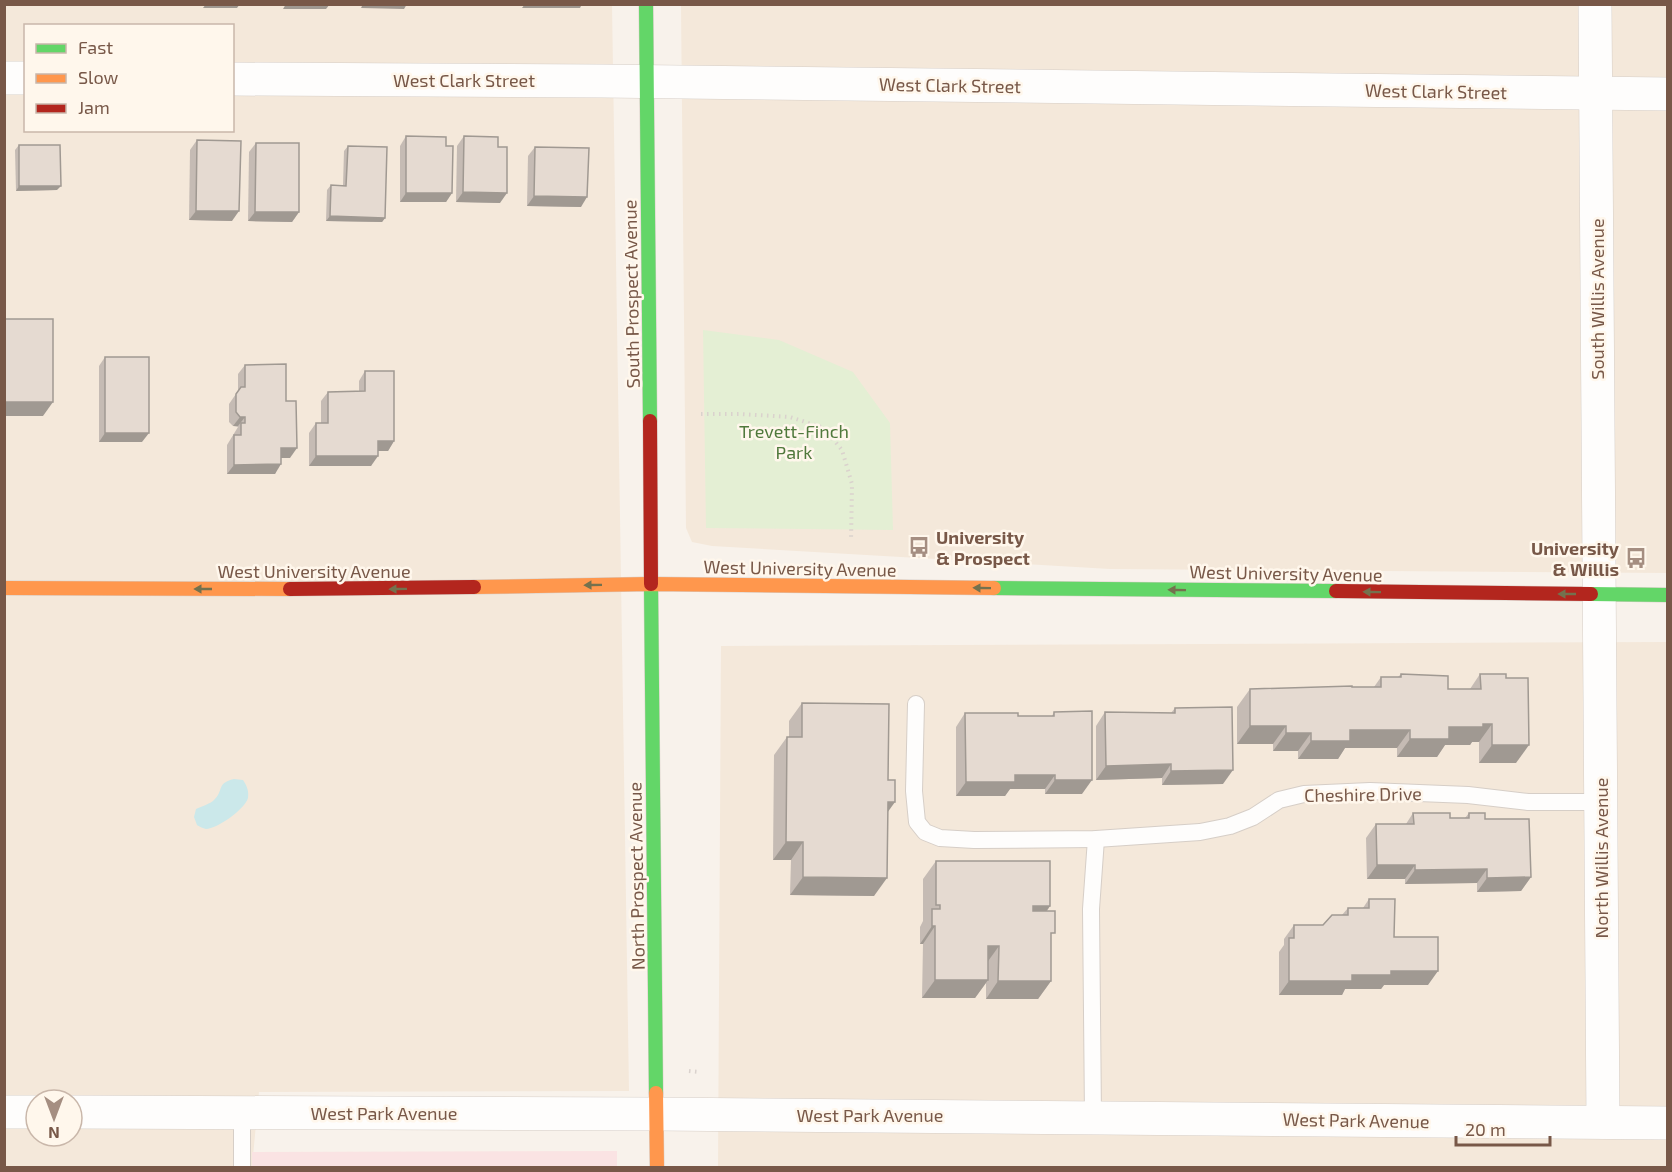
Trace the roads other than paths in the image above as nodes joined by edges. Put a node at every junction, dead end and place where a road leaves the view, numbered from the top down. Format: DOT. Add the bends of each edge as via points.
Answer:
graph roads {
  1 [pos="646,4"];
  2 [pos="1595,4"];
  3 [pos="4,78"];
  4 [pos="24,78"];
  5 [pos="234,79"];
  6 [pos="647,81"];
  7 [pos="1596,93"];
  8 [pos="1668,94"];
  9 [pos="651,584"];
  10 [pos="4,588"];
  11 [pos="1599,594"];
  12 [pos="1668,595"];
  13 [pos="916,704"];
  14 [pos="1601,802"];
  15 [pos="1096,838"];
  16 [pos="4,1112"];
  17 [pos="24,1112"];
  18 [pos="84,1112"];
  19 [pos="242,1113"];
  20 [pos="656,1114"];
  21 [pos="1093,1117"];
  22 [pos="1603,1122"];
  23 [pos="1668,1123"];
  24 [pos="242,1167"];
  25 [pos="657,1167"];
  1 -- 6 [label="main road, South Prospect Avenue"];
  2 -- 7 [label="street, South Willis Avenue"];
  3 -- 4 [label="street"];
  5 -- 6 [label="street, West Clark Street"];
  6 -- 7 [label="street, West Clark Street"];
  6 -- 9 [label="main road, South Prospect Avenue"];
  7 -- 8 [label="street, West Clark Street"];
  7 -- 11 [label="street, South Willis Avenue"];
  9 -- 10 [label="main road, West University Avenue, one-way" via="392,589"];
  11 -- 9 [label="main road, West University Avenue, one-way"];
  9 -- 20 [label="main road, North Prospect Avenue"];
  11 -- 12 [label="main road, West University Avenue"];
  11 -- 14 [label="street, North Willis Avenue"];
  13 -- 15 [label="lane, Cheshire Drive" via="914,791 917,822 925,832 974,840"];
  14 -- 15 [label="lane, Cheshire Drive" via="1528,802 1381,791 1304,794 1279,800 1230,826 1200,832"];
  14 -- 22 [label="street, North Willis Avenue"];
  15 -- 21 [label="lane" via="1091,909"];
  16 -- 17 [label="street"];
  18 -- 19 [label="street, West Park Avenue"];
  19 -- 20 [label="street, West Park Avenue"];
  19 -- 24 [label="lane"];
  20 -- 21 [label="street, West Park Avenue"];
  20 -- 25 [label="main road, North Prospect Avenue"];
  21 -- 22 [label="street, West Park Avenue"];
  22 -- 23 [label="street, West Park Avenue"];
}
